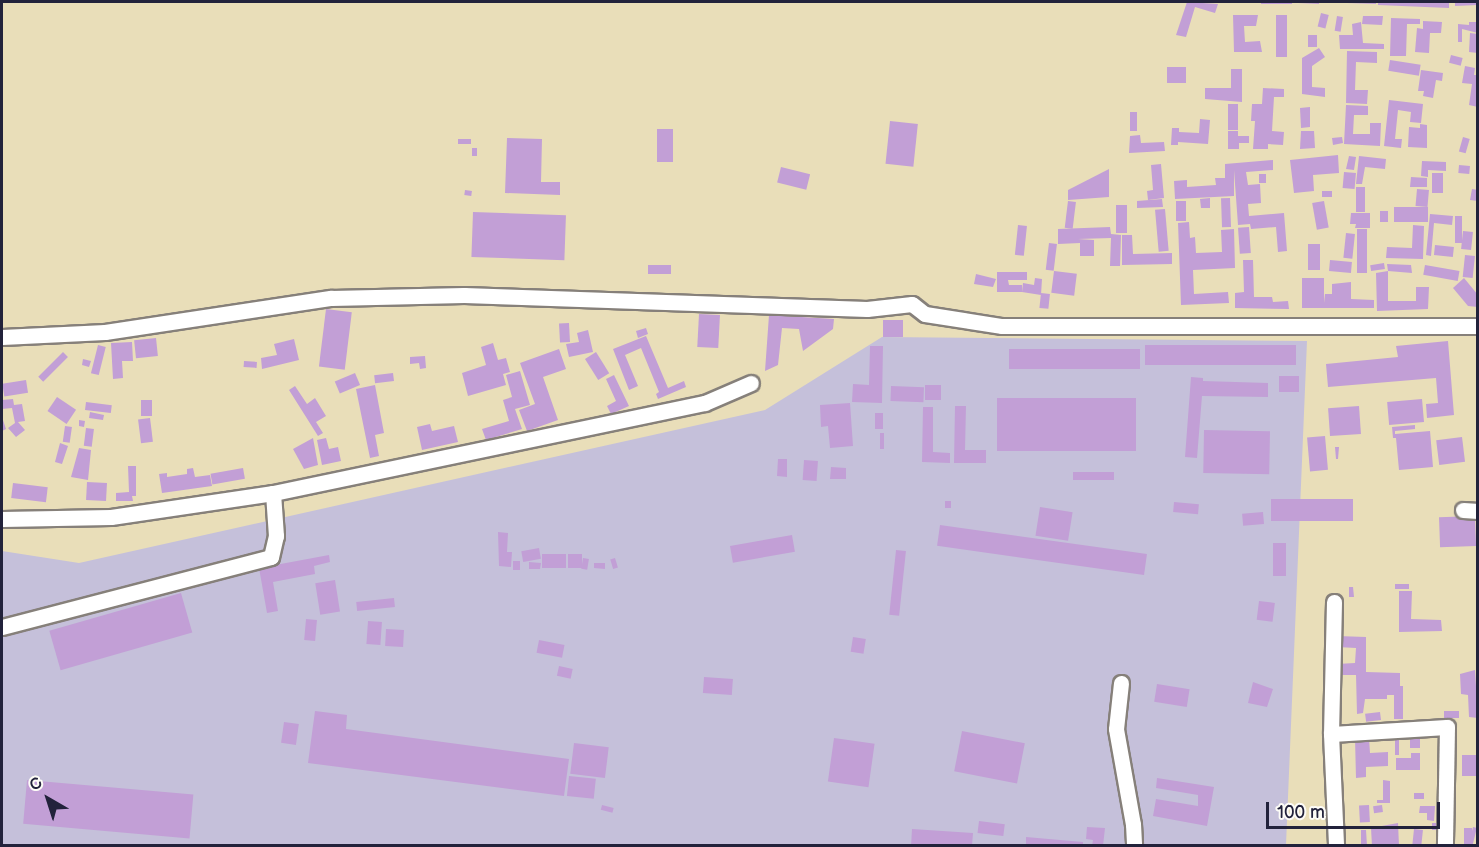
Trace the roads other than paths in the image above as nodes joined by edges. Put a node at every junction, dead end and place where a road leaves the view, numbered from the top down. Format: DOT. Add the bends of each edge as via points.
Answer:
graph roads {
  1 [pos="1478,326"];
  2 [pos="2,337"];
  3 [pos="751,383"];
  4 [pos="273,493"];
  5 [pos="2,519"];
  6 [pos="1334,602"];
  7 [pos="2,627"];
  8 [pos="1121,683"];
  9 [pos="1331,734"];
  10 [pos="1134,846"];
  11 [pos="1336,846"];
  12 [pos="1445,846"];
  1 -- 2 [label="street" via="1002,326 925,314 912,304 867,309 464,295 331,298 105,332"];
  3 -- 4 [label="street" via="705,403"];
  4 -- 5 [label="street" via="111,517"];
  4 -- 7 [label="street" via="276,536 271,557"];
  6 -- 9 [label="street"];
  8 -- 10 [label="street" via="1116,729"];
  9 -- 11 [label="street"];
  9 -- 12 [label="street" via="1447,727"];
}
